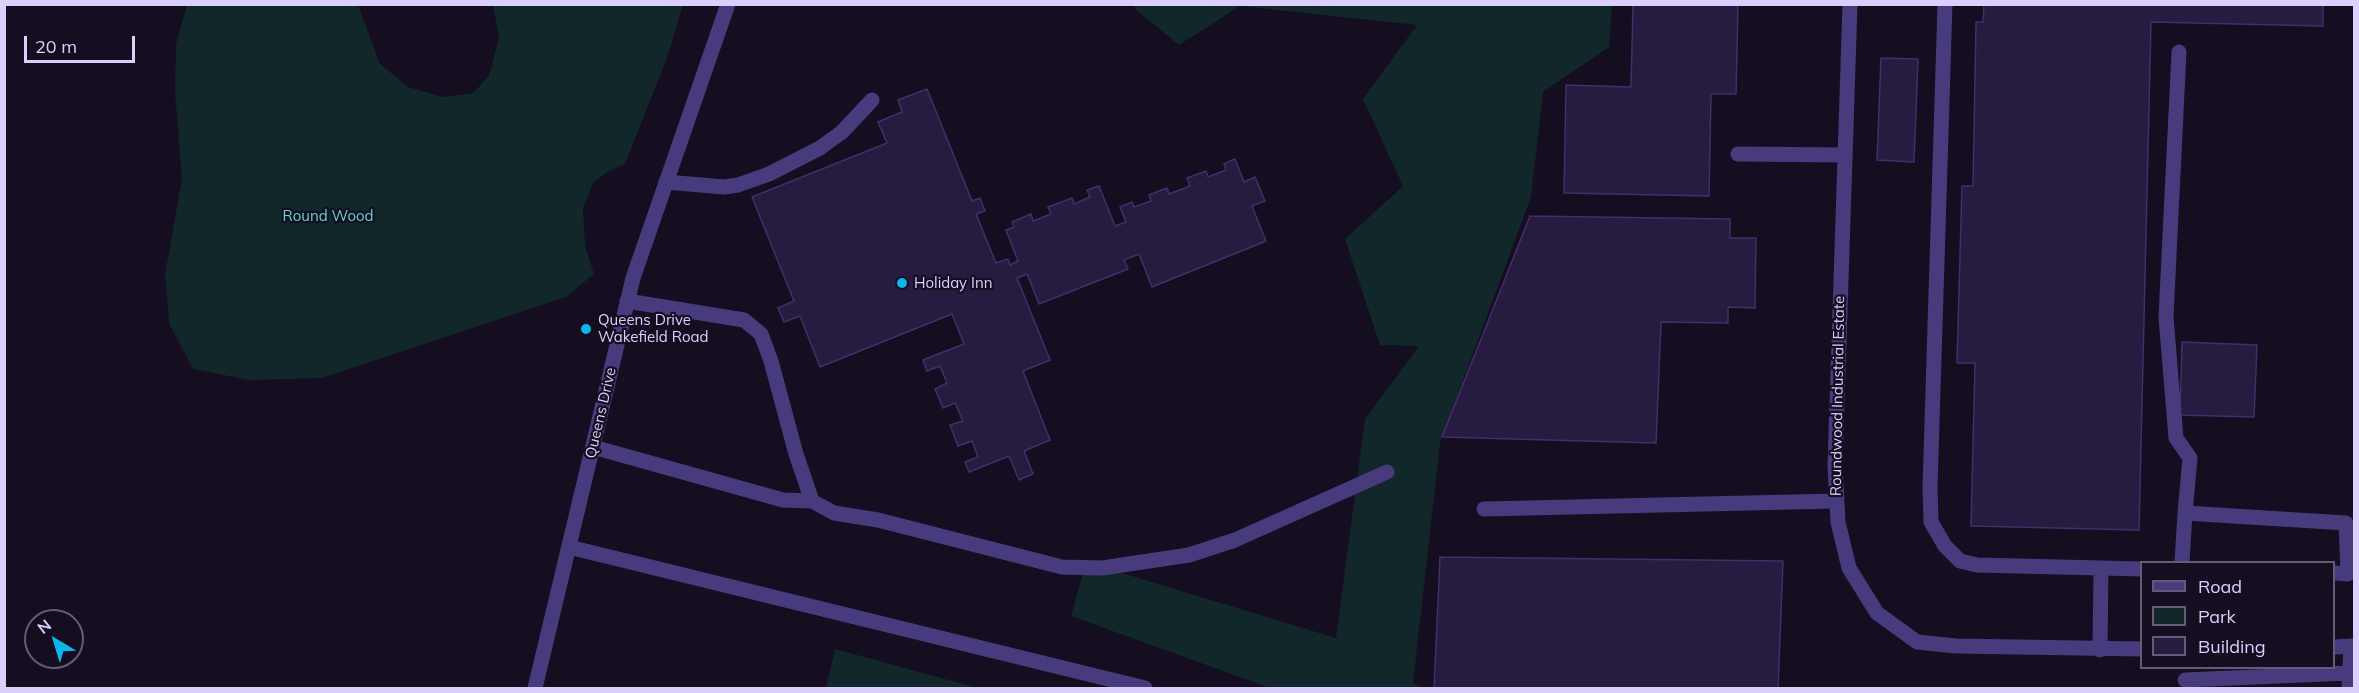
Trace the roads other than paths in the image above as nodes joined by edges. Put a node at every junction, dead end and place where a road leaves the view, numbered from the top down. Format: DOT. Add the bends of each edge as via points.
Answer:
graph roads {
  1 [pos="728,4"];
  2 [pos="1850,4"];
  3 [pos="1945,4"];
  4 [pos="2179,52"];
  5 [pos="872,100"];
  6 [pos="1738,154"];
  7 [pos="1845,155"];
  8 [pos="666,182"];
  9 [pos="627,301"];
  10 [pos="593,447"];
  11 [pos="1387,472"];
  12 [pos="812,501"];
  13 [pos="1836,501"];
  14 [pos="1484,509"];
  15 [pos="2185,513"];
  16 [pos="569,547"];
  17 [pos="2182,561"];
  18 [pos="2101,568"];
  19 [pos="2140,569"];
  20 [pos="2335,573"];
  21 [pos="2353,646"];
  22 [pos="2335,647"];
  23 [pos="2140,649"];
  24 [pos="2100,650"];
  25 [pos="2185,680"];
  26 [pos="2349,681"];
  27 [pos="536,688"];
  28 [pos="1145,688"];
  1 -- 8 [label="street, Queens Drive"];
  2 -- 7 [label="street, Roundwood Industrial Estate"];
  3 -- 18 [label="street" via="1931,522 1945,546 1960,561 1977,565"];
  4 -- 15 [label="street" via="2166,317 2176,438 2190,458"];
  5 -- 8 [label="street" via="842,132 820,148 769,174 724,187"];
  6 -- 7 [label="street"];
  7 -- 13 [label="street, Roundwood Industrial Estate"];
  8 -- 9 [label="street, Queens Drive"];
  9 -- 10 [label="street, Queens Drive"];
  9 -- 12 [label="street" via="744,320 761,334"];
  10 -- 12 [label="street" via="783,500"];
  10 -- 16 [label="street, Queens Drive"];
  11 -- 12 [label="street" via="1235,540 1189,555 1102,568 1062,567 878,520 834,513"];
  13 -- 14 [label="street"];
  13 -- 24 [label="street, Roundwood Industrial Estate" via="1849,568 1877,613 1917,642"];
  15 -- 17 [label="street"];
  15 -- 20 [label="street" via="2346,524 2348,574"];
  16 -- 27 [label="street, Queens Drive"];
  16 -- 28 [label="street"];
  18 -- 19 [label="street"];
  18 -- 24 [label="street"];
  21 -- 22 [label="street"];
  21 -- 26 [label="street"];
  23 -- 24 [label="street, Roundwood Industrial Estate"];
  25 -- 26 [label="street"];
}
